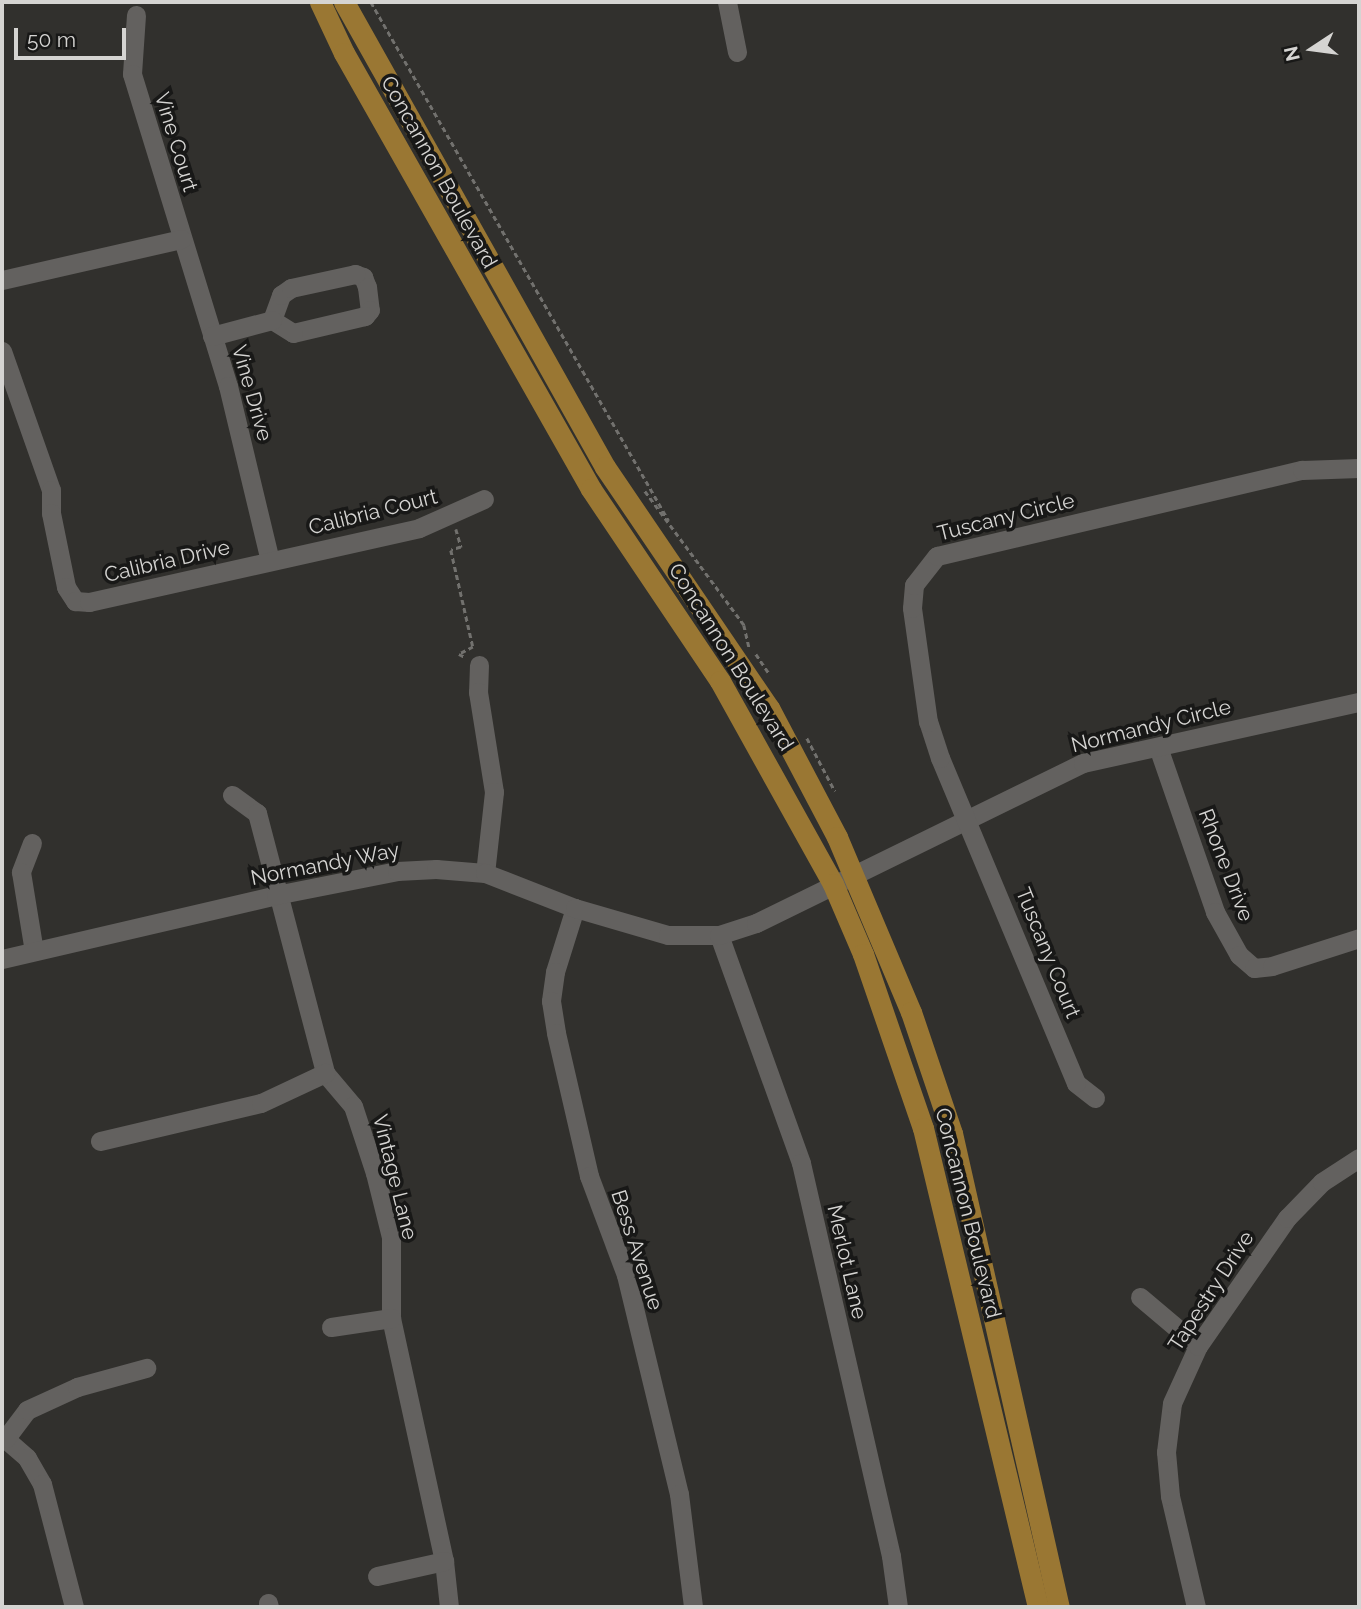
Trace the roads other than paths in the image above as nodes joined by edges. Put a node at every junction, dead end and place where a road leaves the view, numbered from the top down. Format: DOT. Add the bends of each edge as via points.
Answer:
graph roads {
  1 [pos="320,2"];
  2 [pos="344,2"];
  3 [pos="727,2"];
  4 [pos="136,15"];
  5 [pos="737,52"];
  6 [pos="181,239"];
  7 [pos="2,280"];
  8 [pos="272,320"];
  9 [pos="212,336"];
  10 [pos="2,351"];
  11 [pos="1359,468"];
  12 [pos="484,499"];
  13 [pos="270,561"];
  14 [pos="479,665"];
  15 [pos="1359,702"];
  16 [pos="1158,747"];
  17 [pos="232,796"];
  18 [pos="968,817"];
  19 [pos="32,843"];
  20 [pos="485,873"];
  21 [pos="841,880"];
  22 [pos="276,895"];
  23 [pos="575,908"];
  24 [pos="719,935"];
  25 [pos="1359,938"];
  26 [pos="34,951"];
  27 [pos="2,959"];
  28 [pos="325,1073"];
  29 [pos="1095,1098"];
  30 [pos="100,1140"];
  31 [pos="1359,1158"];
  32 [pos="1140,1297"];
  33 [pos="391,1318"];
  34 [pos="331,1327"];
  35 [pos="1198,1346"];
  36 [pos="146,1368"];
  37 [pos="4,1437"];
  38 [pos="444,1561"];
  39 [pos="377,1576"];
  40 [pos="74,1607"];
  41 [pos="449,1607"];
  42 [pos="693,1607"];
  43 [pos="898,1607"];
  44 [pos="1038,1607"];
  45 [pos="1059,1607"];
  46 [pos="1196,1607"];
  1 -- 21 [label="main road, Concannon Boulevard" via="344,53 591,489 720,681"];
  2 -- 21 [label="main road, Concannon Boulevard" via="605,467 769,708 837,837"];
  3 -- 5 [label="street"];
  4 -- 6 [label="street, Vine Court" via="132,74"];
  6 -- 7 [label="street"];
  6 -- 9 [label="street, Vine Drive"];
  8 -- 8 [label="street" via="293,333 365,316 370,310 363,277 355,274 291,288 281,295"];
  8 -- 9 [label="street"];
  9 -- 13 [label="street, Vine Drive" via="242,438"];
  10 -- 13 [label="street, Calibria Drive" via="41,472 39,495 51,513 66,587 75,601 89,602"];
  11 -- 18 [label="street, Tuscany Circle" via="1302,471 937,556 914,585 912,608 928,722"];
  12 -- 13 [label="street, Calibria Court" via="452,516"];
  14 -- 20 [label="street" via="478,692 495,792"];
  15 -- 16 [label="street, Normandy Circle"];
  16 -- 18 [label="street, Normandy Circle" via="1083,763"];
  16 -- 25 [label="street, Rhone Drive" via="1215,912 1238,955 1254,968 1272,967"];
  17 -- 22 [label="street, Vintage Lane" via="257,813"];
  18 -- 21 [label="street, Normandy Circle"];
  18 -- 29 [label="street, Tuscany Court" via="1076,1083"];
  19 -- 26 [label="street" via="21,872"];
  20 -- 22 [label="street, Normandy Way" via="397,871"];
  20 -- 23 [label="street, Normandy Way"];
  21 -- 24 [label="street, Normandy Way" via="756,923"];
  21 -- 44 [label="main road, Concannon Boulevard" via="923,1128"];
  21 -- 45 [label="main road, Concannon Boulevard" via="911,1012 952,1133"];
  22 -- 26 [label="street, Normandy Way"];
  22 -- 28 [label="street, Vintage Lane"];
  23 -- 24 [label="street, Normandy Way" via="668,935"];
  23 -- 42 [label="street, Bess Avenue" via="551,1001 556,1033 589,1176 626,1275 676,1482"];
  24 -- 43 [label="street, Merlot Lane" via="801,1163 891,1556"];
  26 -- 27 [label="street, Normandy Way"];
  28 -- 30 [label="street" via="261,1103"];
  28 -- 33 [label="street, Vintage Lane" via="353,1106 375,1173 391,1237"];
  31 -- 35 [label="street, Tapestry Drive" via="1322,1182 1287,1218"];
  32 -- 35 [label="street"];
  33 -- 34 [label="street"];
  33 -- 38 [label="street, Vintage Lane"];
  35 -- 46 [label="street, Tapestry Drive" via="1172,1403 1166,1452 1170,1496"];
  36 -- 37 [label="street" via="77,1387 27,1410"];
  37 -- 40 [label="street" via="27,1458 42,1484"];
  38 -- 39 [label="street"];
  38 -- 41 [label="street, Vintage Lane"];
}
